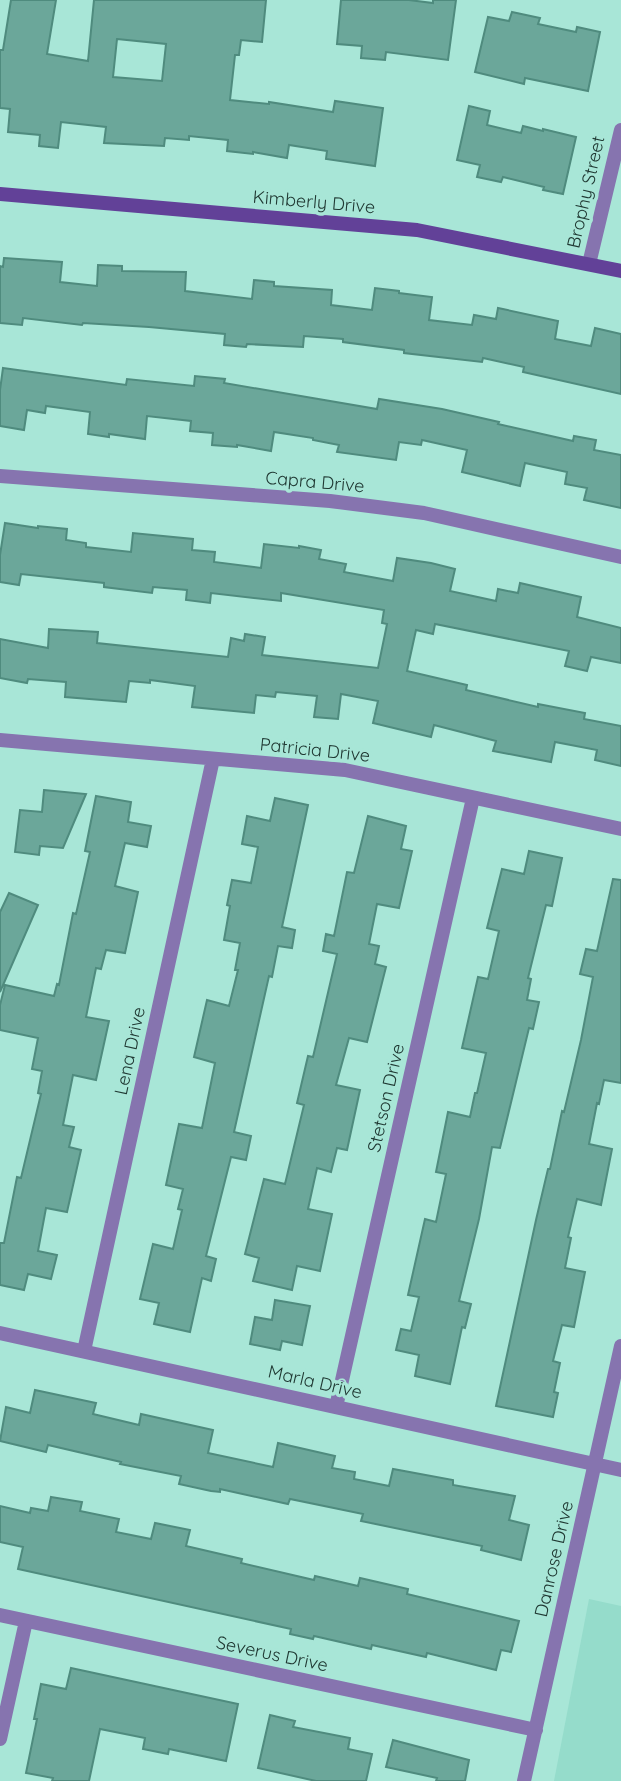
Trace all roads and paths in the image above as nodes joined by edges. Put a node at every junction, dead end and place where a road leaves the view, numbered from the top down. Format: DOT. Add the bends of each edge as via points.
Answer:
graph roads {
  1 [pos="621,130"];
  2 [pos="0,194"];
  3 [pos="589,264"];
  4 [pos="621,271"];
  5 [pos="0,476"];
  6 [pos="621,557"];
  7 [pos="0,740"];
  8 [pos="213,759"];
  9 [pos="473,798"];
  10 [pos="621,829"];
  11 [pos="0,1333"];
  12 [pos="621,1346"];
  13 [pos="84,1351"];
  14 [pos="337,1407"];
  15 [pos="595,1465"];
  16 [pos="621,1471"];
  17 [pos="0,1615"];
  18 [pos="26,1621"];
  19 [pos="536,1730"];
  20 [pos="0,1739"];
  21 [pos="524,1781"];
  1 -- 3 [label="street, Brophy Street"];
  2 -- 3 [label="street, Kimberly Drive" via="417,230"];
  3 -- 4 [label="street, Kimberly Drive"];
  5 -- 6 [label="street, Capra Drive" via="330,501 424,513"];
  7 -- 8 [label="street, Patricia Drive"];
  8 -- 9 [label="street, Patricia Drive" via="345,770"];
  8 -- 13 [label="street, Lena Drive"];
  9 -- 10 [label="street, Patricia Drive"];
  9 -- 14 [label="street, Stetson Drive"];
  11 -- 13 [label="street, Marla Drive"];
  12 -- 15 [label="street, Danrose Drive"];
  13 -- 14 [label="street, Marla Drive"];
  14 -- 15 [label="street, Marla Drive"];
  15 -- 16 [label="street, Marla Drive"];
  15 -- 19 [label="street, Danrose Drive"];
  17 -- 18 [label="street, Severus Drive"];
  18 -- 19 [label="street, Severus Drive"];
  18 -- 20 [label="street"];
  19 -- 21 [label="street, Danrose Drive"];
}
